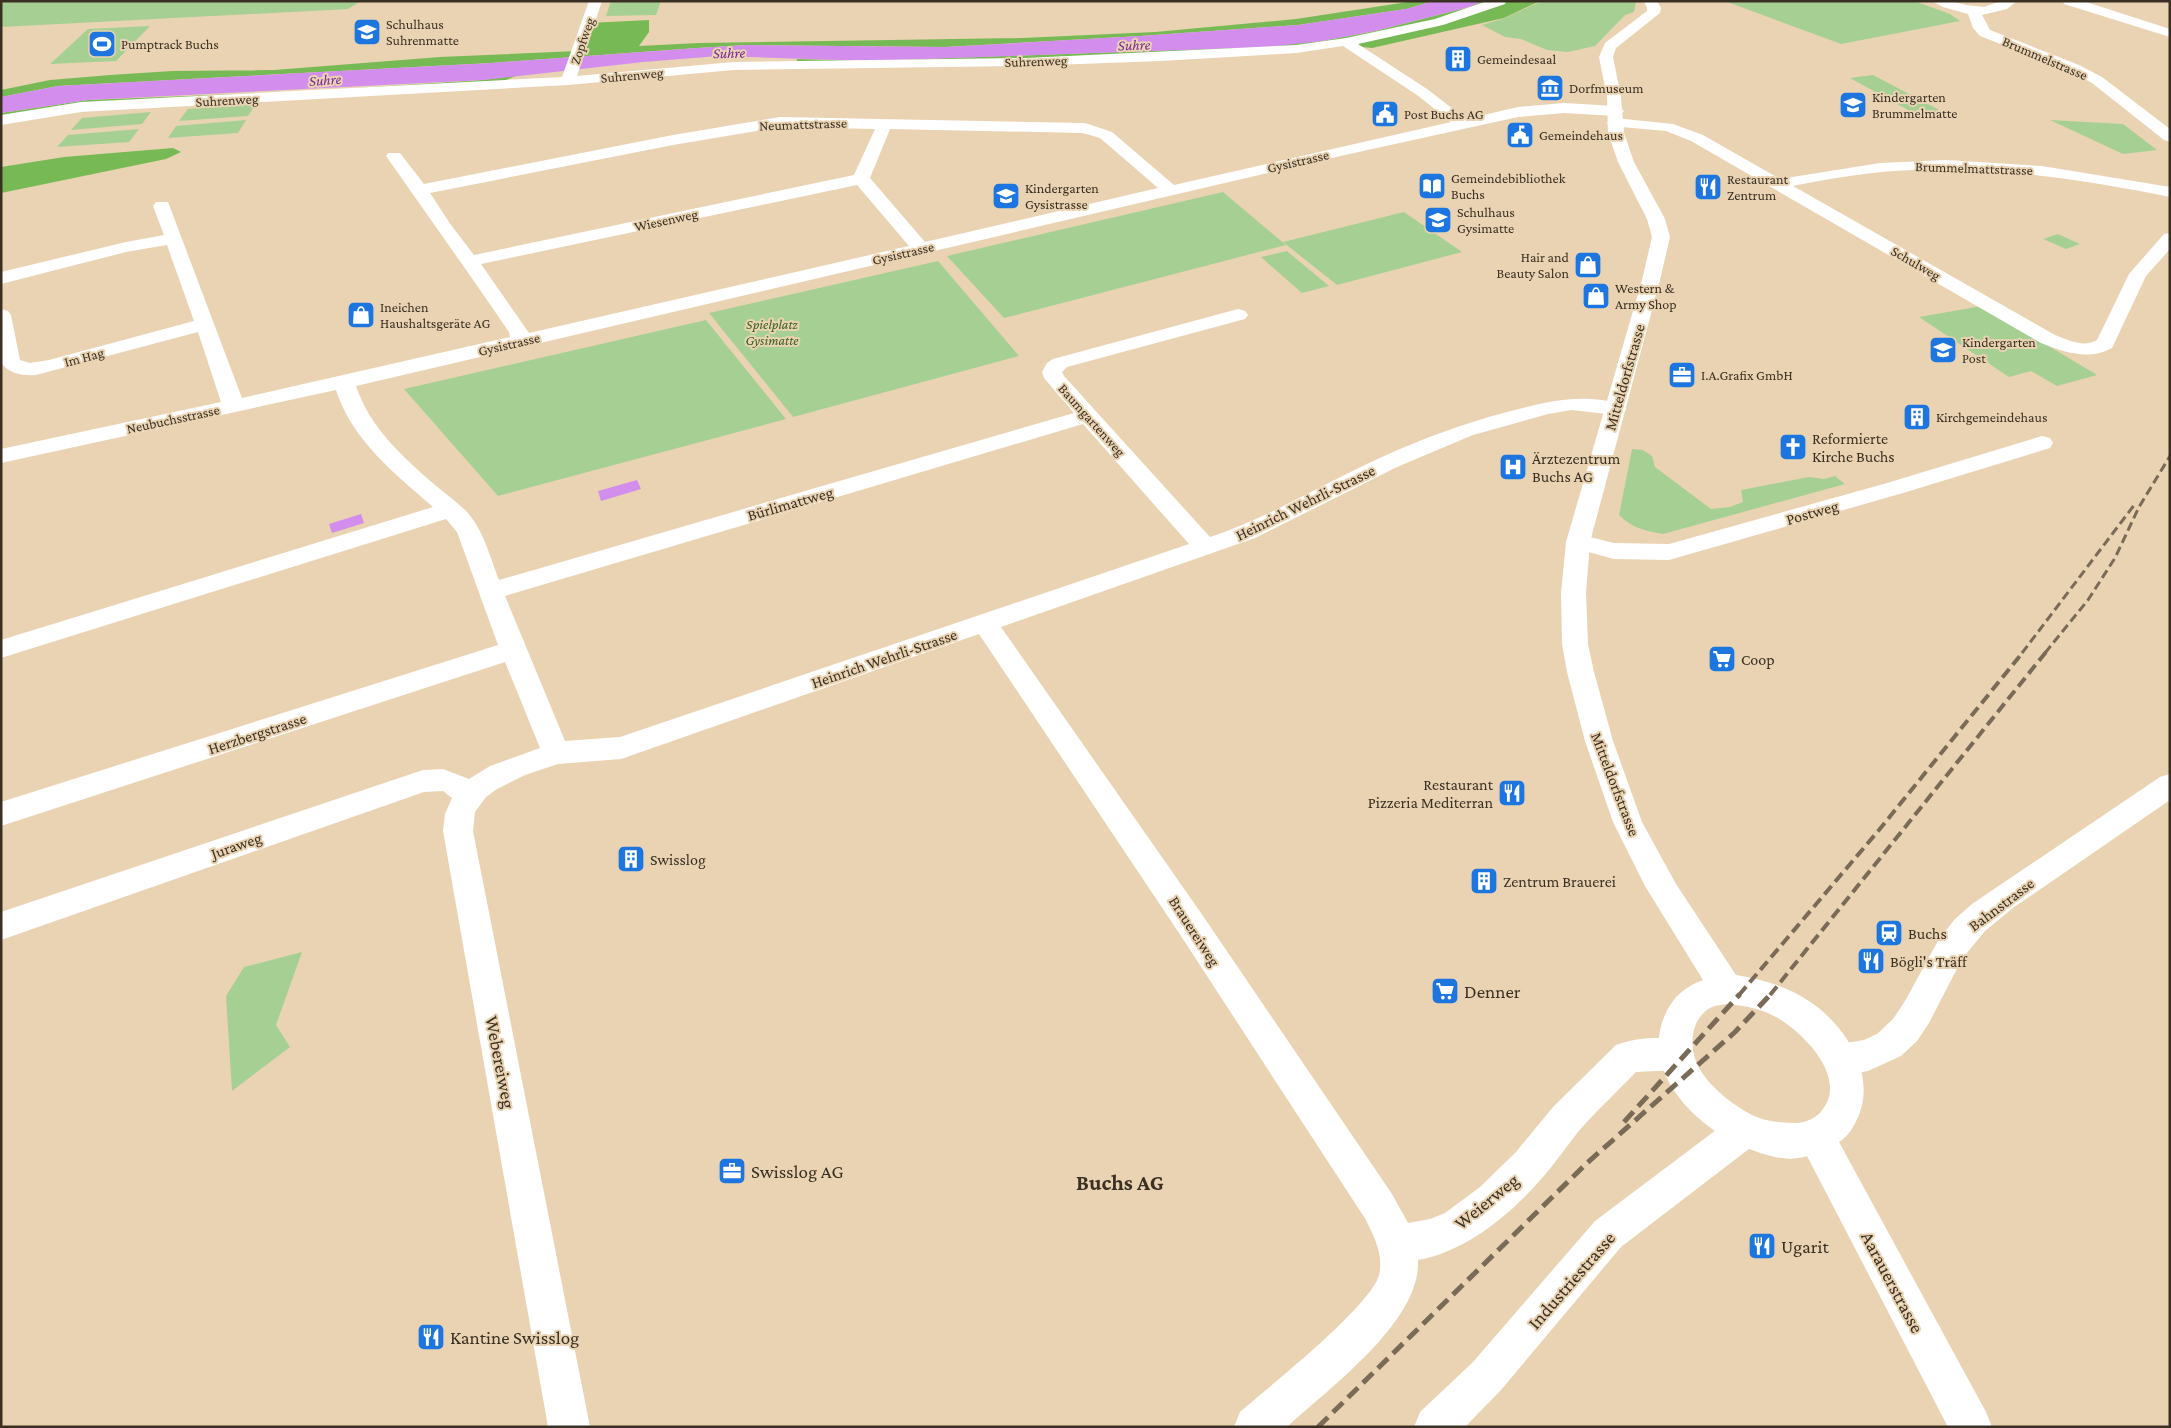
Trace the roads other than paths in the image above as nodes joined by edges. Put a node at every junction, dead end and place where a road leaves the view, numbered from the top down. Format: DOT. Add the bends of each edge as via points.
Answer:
graph roads {
  1 [pos="596,1"];
  2 [pos="1500,1"];
  3 [pos="1650,1"];
  4 [pos="1938,1"];
  5 [pos="2011,1"];
  6 [pos="2069,1"];
  7 [pos="1974,12"];
  8 [pos="2170,33"];
  9 [pos="1346,42"];
  10 [pos="569,78"];
  11 [pos="1616,117"];
  12 [pos="1,120"];
  13 [pos="885,123"];
  14 [pos="1462,124"];
  15 [pos="2170,137"];
  16 [pos="394,156"];
  17 [pos="861,180"];
  18 [pos="1779,184"];
  19 [pos="420,190"];
  20 [pos="1171,190"];
  21 [pos="2170,192"];
  22 [pos="162,206"];
  23 [pos="174,238"];
  24 [pos="2170,238"];
  25 [pos="921,248"];
  26 [pos="470,261"];
  27 [pos="1,278"];
  28 [pos="1,315"];
  29 [pos="1238,315"];
  30 [pos="205,324"];
  31 [pos="521,341"];
  32 [pos="344,382"];
  33 [pos="232,407"];
  34 [pos="1615,409"];
  35 [pos="1088,416"];
  36 [pos="2042,443"];
  37 [pos="1,456"];
  38 [pos="450,509"];
  39 [pos="1578,542"];
  40 [pos="1204,547"];
  41 [pos="492,591"];
  42 [pos="985,623"];
  43 [pos="1,649"];
  44 [pos="513,650"];
  45 [pos="556,753"];
  46 [pos="2169,788"];
  47 [pos="469,795"];
  48 [pos="1,814"];
  49 [pos="1,926"];
  50 [pos="1727,989"];
  51 [pos="1677,1054"];
  52 [pos="1840,1060"];
  53 [pos="1745,1130"];
  54 [pos="1816,1138"];
  55 [pos="1398,1244"];
  56 [pos="569,1427"];
  57 [pos="1255,1427"];
  58 [pos="1435,1427"];
  59 [pos="1971,1427"];
  1 -- 10 [label="street, Zopfweg"];
  2 -- 9 [label="street" via="1438,22"];
  3 -- 11 [label="street, Mitteldorfstrasse" via="1654,8 1652,13 1606,52"];
  4 -- 7 [label="street"];
  5 -- 7 [label="street" via="1987,12"];
  6 -- 8 [label="street"];
  7 -- 15 [label="street, Brummelstrasse" via="1980,28 1986,33 2097,80"];
  9 -- 10 [label="street, Suhrenweg" via="1263,51 1046,61 734,66"];
  9 -- 14 [label="street" via="1422,92"];
  10 -- 12 [label="street, Suhrenweg" via="81,107"];
  11 -- 14 [label="street, Gysistrasse" via="1584,108 1544,109"];
  11 -- 18 [label="street, Schulweg" via="1684,132"];
  11 -- 34 [label="street, Mitteldorfstrasse" via="1616,133 1623,154 1656,219 1660,237"];
  13 -- 17 [label="street"];
  13 -- 19 [label="street, Neumattstrasse" via="763,124"];
  13 -- 20 [label="street, Neumattstrasse" via="1085,128 1106,135"];
  14 -- 20 [label="street, Gysistrasse"];
  16 -- 19 [label="street"];
  17 -- 25 [label="street"];
  17 -- 26 [label="street, Wiesenweg"];
  18 -- 21 [label="street, Brummelmattstrasse" via="1858,170 1915,165 2030,170"];
  18 -- 24 [label="street, Schulweg" via="2048,339 2075,348 2090,349 2104,344 2138,274"];
  19 -- 26 [label="street"];
  20 -- 25 [label="street, Gysistrasse"];
  22 -- 23 [label="street"];
  23 -- 27 [label="street"];
  23 -- 30 [label="street"];
  25 -- 31 [label="street, Gysistrasse"];
  26 -- 31 [label="street" via="519,332"];
  28 -- 30 [label="street, Im Hag" via="10,361 18,368 28,369"];
  29 -- 35 [label="street, Baumgartenweg" via="1054,367 1054,378"];
  30 -- 33 [label="street"];
  31 -- 32 [label="street, Gysistrasse"];
  32 -- 33 [label="street, Neubuchsstrasse"];
  32 -- 38 [label="street" via="347,393 377,444"];
  33 -- 37 [label="street, Neubuchsstrasse"];
  34 -- 39 [label="street, Mitteldorfstrasse"];
  34 -- 40 [label="street, Heinrich Wehrli-Strasse" via="1572,404 1465,430 1389,462 1247,533"];
  35 -- 40 [label="street, Baumgartenweg"];
  35 -- 41 [label="street, Bürlimattweg"];
  36 -- 39 [label="street, Postweg" via="1669,552 1631,552"];
  38 -- 41 [label="street" via="468,530"];
  38 -- 43 [label="street"];
  39 -- 50 [label="street, Mitteldorfstrasse" via="1573,578 1575,646 1609,774 1645,858"];
  40 -- 42 [label="street, Heinrich Wehrli-Strasse"];
  41 -- 44 [label="street"];
  42 -- 45 [label="street, Heinrich Wehrli-Strasse" via="621,748"];
  42 -- 55 [label="street, Brauereiweg" via="1194,928 1379,1207"];
  44 -- 45 [label="street"];
  44 -- 48 [label="street, Herzbergstrasse"];
  45 -- 47 [label="street, Webereiweg" via="490,778"];
  46 -- 52 [label="street, Bahnstrasse" via="2016,890 1966,929 1947,953 1914,1017 1899,1038 1873,1055"];
  47 -- 49 [label="street, Juraweg" via="454,782 440,779 423,781"];
  47 -- 56 [label="street, Webereiweg" via="460,812 458,832"];
  50 -- 51 [label="street" via="1702,995 1685,1009 1676,1029"];
  50 -- 52 [label="street" via="1760,994 1794,1010 1829,1041"];
  51 -- 53 [label="street" via="1685,1076 1712,1108"];
  51 -- 55 [label="street, Weierweg" via="1628,1056 1572,1112 1529,1165 1493,1200 1458,1226 1432,1238"];
  52 -- 54 [label="street" via="1847,1085 1846,1107 1835,1126"];
  53 -- 54 [label="street" via="1770,1139 1794,1142"];
  53 -- 58 [label="street, Industriestrasse" via="1608,1234 1488,1376"];
  54 -- 59 [label="street, Aarauerstrasse"];
  55 -- 57 [label="street" via="1399,1274 1389,1298 1361,1332"];
}
